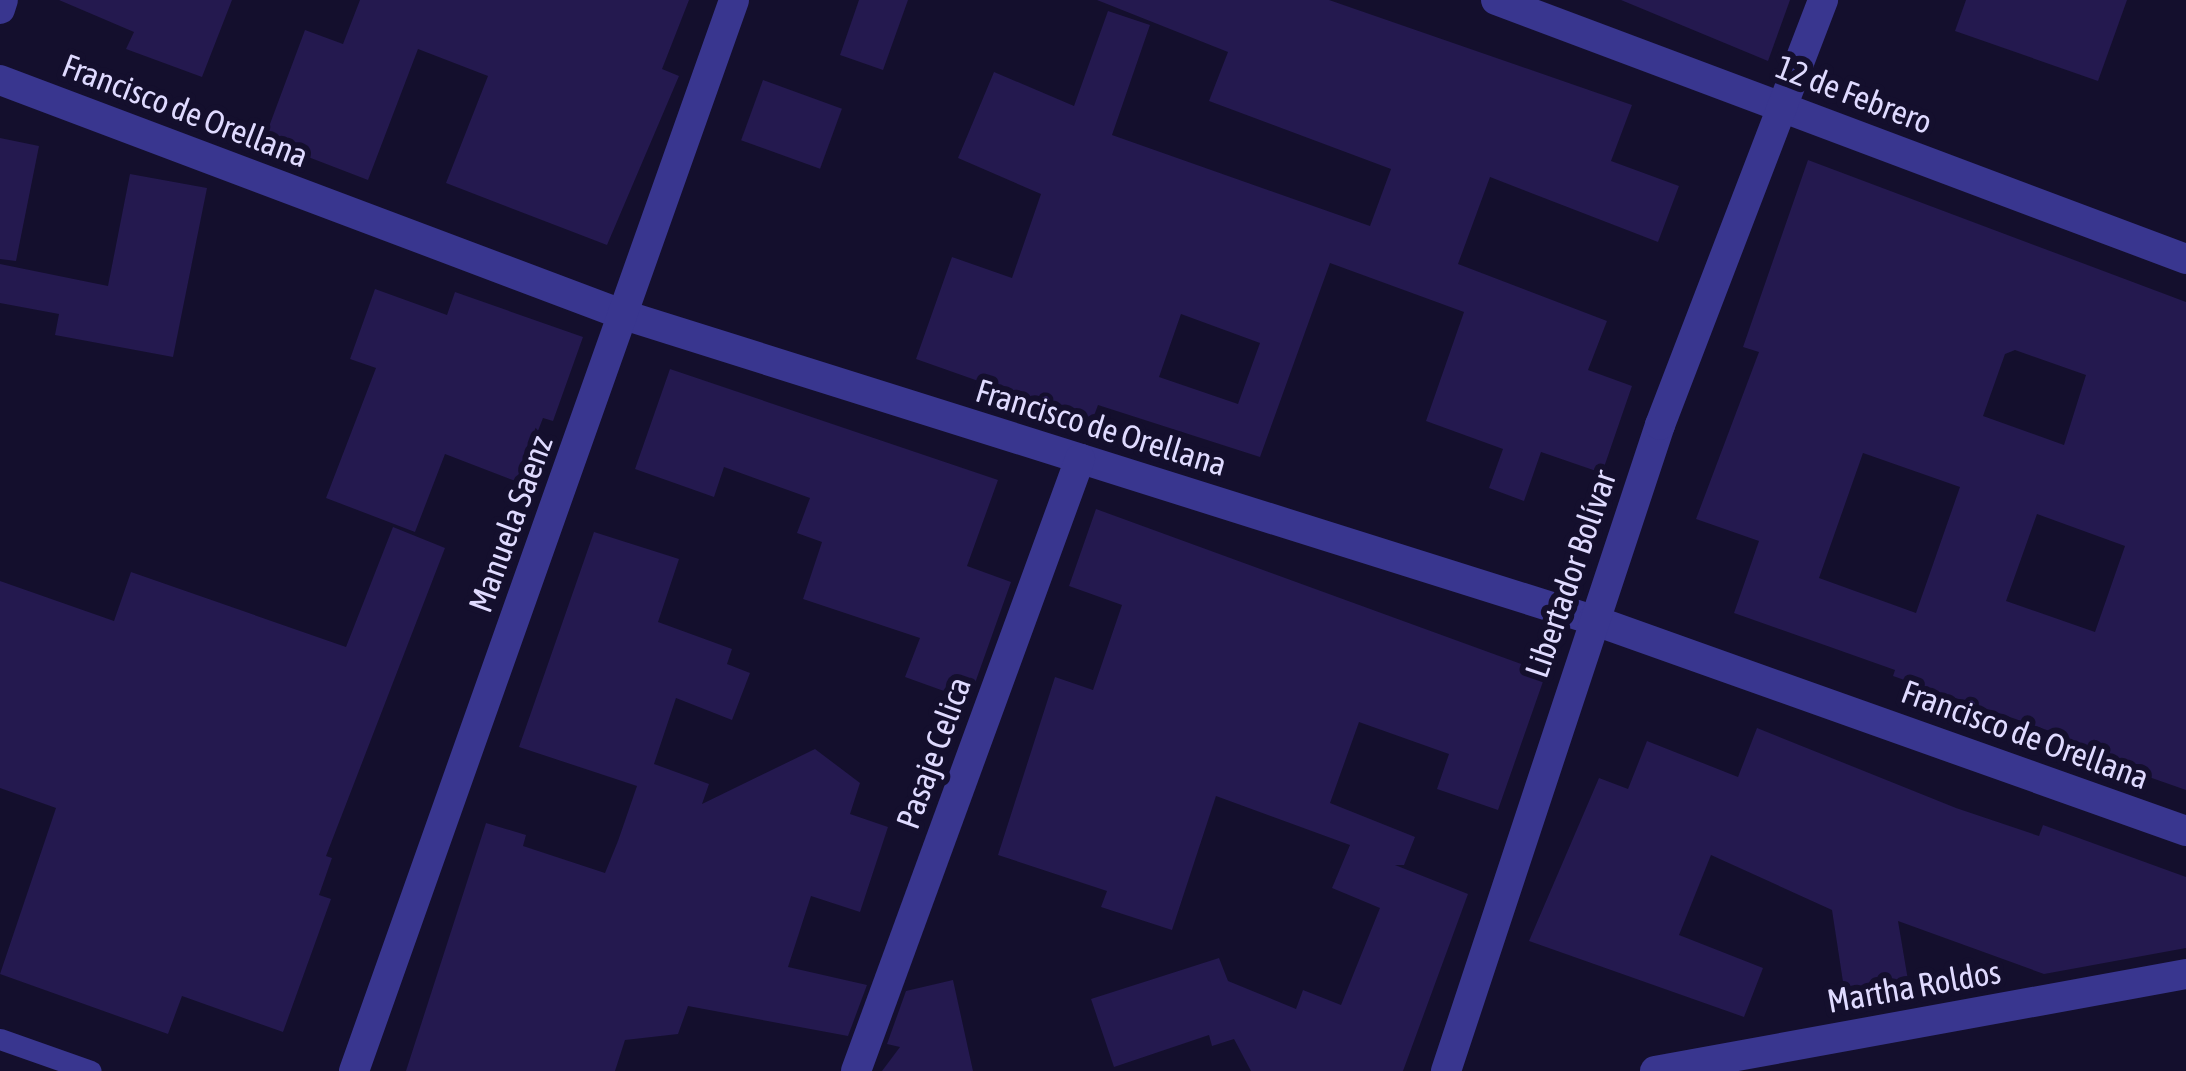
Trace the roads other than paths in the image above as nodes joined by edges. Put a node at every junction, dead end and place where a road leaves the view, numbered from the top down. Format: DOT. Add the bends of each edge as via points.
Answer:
graph roads {
  1 [pos="3,0"];
  2 [pos="734,0"];
  3 [pos="1496,0"];
  4 [pos="1823,0"];
  5 [pos="0,8"];
  6 [pos="0,80"];
  7 [pos="1782,107"];
  8 [pos="2186,259"];
  9 [pos="624,315"];
  10 [pos="1080,459"];
  11 [pos="1593,620"];
  12 [pos="2186,831"];
  13 [pos="2186,974"];
  14 [pos="0,1039"];
  15 [pos="91,1071"];
  16 [pos="354,1071"];
  17 [pos="856,1071"];
  18 [pos="1445,1071"];
  19 [pos="1654,1071"];
  1 -- 5 [label="street"];
  2 -- 9 [label="street, Manuela Saenz"];
  3 -- 7 [label="street, 12 de Febrero"];
  4 -- 7 [label="street, Libertador Bolívar"];
  6 -- 9 [label="street, Francisco de Orellana"];
  7 -- 8 [label="street, 12 de Febrero"];
  7 -- 11 [label="street, Libertador Bolívar"];
  9 -- 10 [label="street, Francisco de Orellana"];
  9 -- 16 [label="street, Manuela Saenz"];
  10 -- 11 [label="street, Francisco de Orellana"];
  10 -- 17 [label="street, Pasaje Celica"];
  11 -- 12 [label="street, Francisco de Orellana"];
  11 -- 18 [label="street, Libertador Bolívar"];
  13 -- 19 [label="street, Martha Roldos"];
  14 -- 15 [label="lane"];
}
